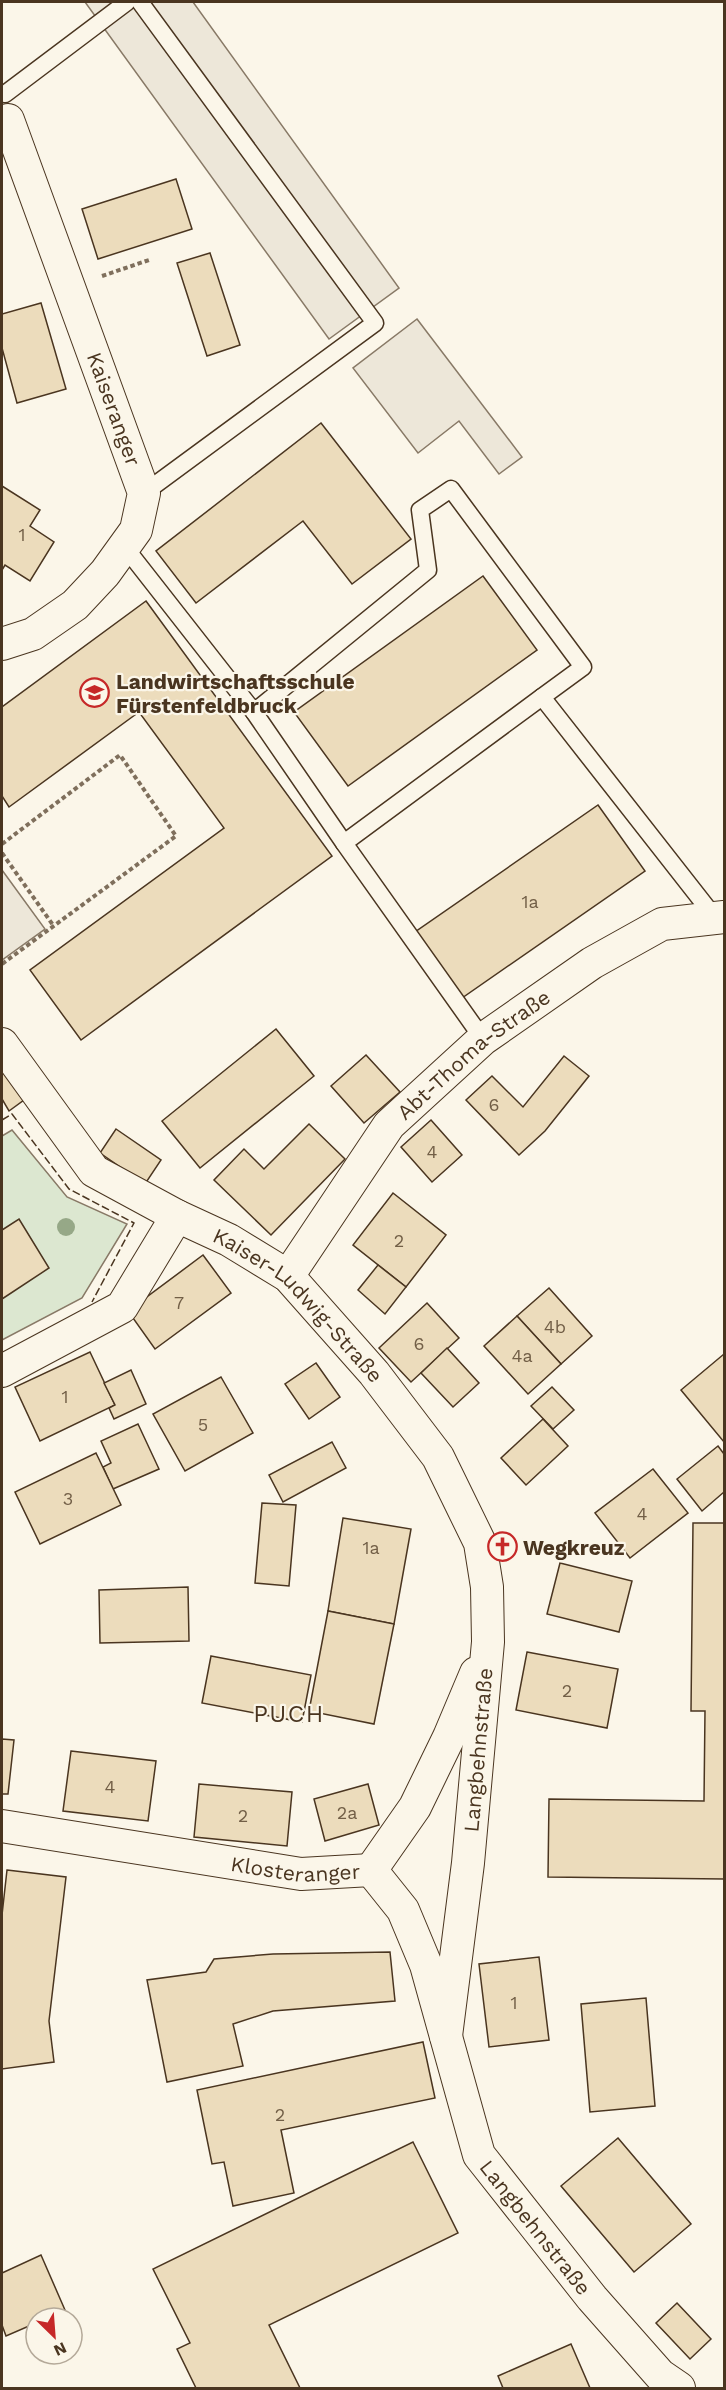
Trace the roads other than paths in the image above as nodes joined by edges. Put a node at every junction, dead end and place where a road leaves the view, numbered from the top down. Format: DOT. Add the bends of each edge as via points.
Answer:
graph roads {
  1 [pos="127,2"];
  2 [pos="140,2"];
  3 [pos="6,107"];
  4 [pos="144,493"];
  5 [pos="124,546"];
  6 [pos="2,644"];
  7 [pos="542,697"];
  8 [pos="254,712"];
  9 [pos="344,843"];
  10 [pos="720,918"];
  11 [pos="483,1039"];
  12 [pos="2,1044"];
  13 [pos="177,1216"];
  14 [pos="288,1275"];
  15 [pos="2,1371"];
  16 [pos="488,1642"];
  17 [pos="2,1826"];
  18 [pos="371,1870"];
  19 [pos="446,2036"];
  20 [pos="662,2384"];
  1 -- 3 [label="lane"];
  2 -- 4 [label="lane" via="375,323"];
  3 -- 4 [label="street, Kaiseranger"];
  4 -- 5 [label="street, Kaiseranger" via="136,530"];
  5 -- 6 [label="street, Kaiseranger" via="75,605 33,634"];
  5 -- 8 [label="lane"];
  7 -- 8 [label="lane" via="582,667 451,489 420,510 429,570"];
  7 -- 9 [label="lane"];
  7 -- 10 [label="lane"];
  8 -- 9 [label="lane"];
  9 -- 11 [label="lane"];
  10 -- 11 [label="street, Abt-Thoma-Straße" via="662,924 592,963"];
  11 -- 14 [label="street, Abt-Thoma-Straße" via="389,1125"];
  12 -- 13 [label="street, Kaiser-Ludwig-Straße" via="93,1171"];
  13 -- 14 [label="street, Kaiser-Ludwig-Straße" via="229,1240"];
  13 -- 15 [label="street" via="122,1307"];
  14 -- 16 [label="street, Kaiser-Ludwig-Straße" via="374,1373 438,1457 480,1544 487,1587"];
  16 -- 18 [label="street, Klosteranger" via="415,1807"];
  16 -- 19 [label="street, Langbehnstraße" via="468,1863"];
  17 -- 18 [label="street, Klosteranger" via="301,1874"];
  18 -- 19 [label="street, Langbehnstraße" via="403,1910 426,1965"];
  19 -- 20 [label="street, Langbehnstraße" via="479,2156"];
}
